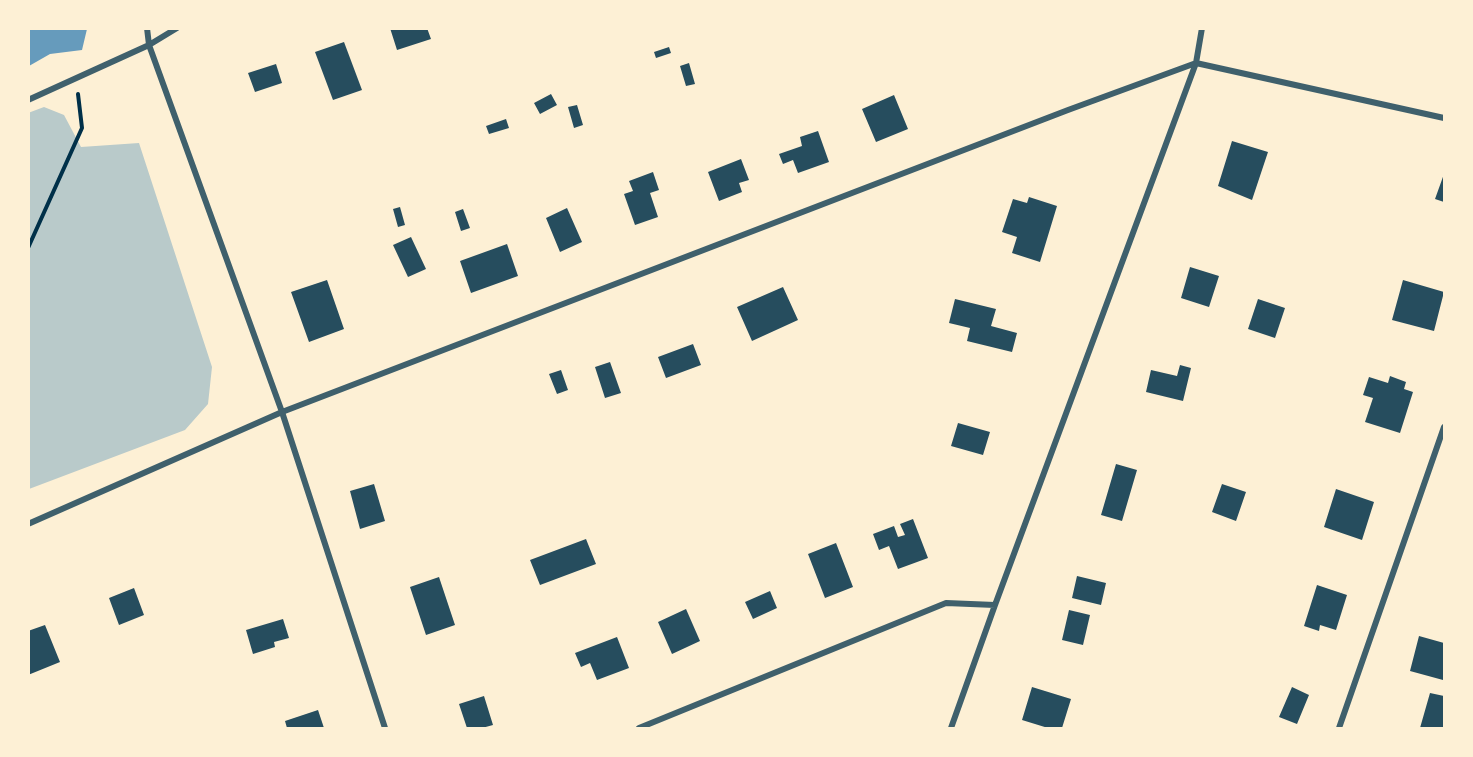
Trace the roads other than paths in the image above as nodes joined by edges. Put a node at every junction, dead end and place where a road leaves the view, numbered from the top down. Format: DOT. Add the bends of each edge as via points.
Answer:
graph roads {
  1 [pos="147,28"];
  2 [pos="177,28"];
  3 [pos="1202,28"];
  4 [pos="149,45"];
  5 [pos="1196,63"];
  6 [pos="28,100"];
  7 [pos="1444,118"];
  8 [pos="282,412"];
  9 [pos="1444,427"];
  10 [pos="28,524"];
  11 [pos="995,605"];
  12 [pos="385,729"];
  13 [pos="639,729"];
  14 [pos="951,729"];
  15 [pos="1339,729"];
  1 -- 4 [label="street"];
  2 -- 4 [label="street"];
  3 -- 5 [label="street"];
  4 -- 6 [label="street"];
  4 -- 8 [label="street"];
  5 -- 7 [label="street"];
  5 -- 8 [label="street"];
  5 -- 11 [label="street"];
  8 -- 10 [label="street"];
  8 -- 12 [label="street"];
  9 -- 15 [label="street"];
  11 -- 13 [label="street" via="946,603"];
  11 -- 14 [label="street"];
}
